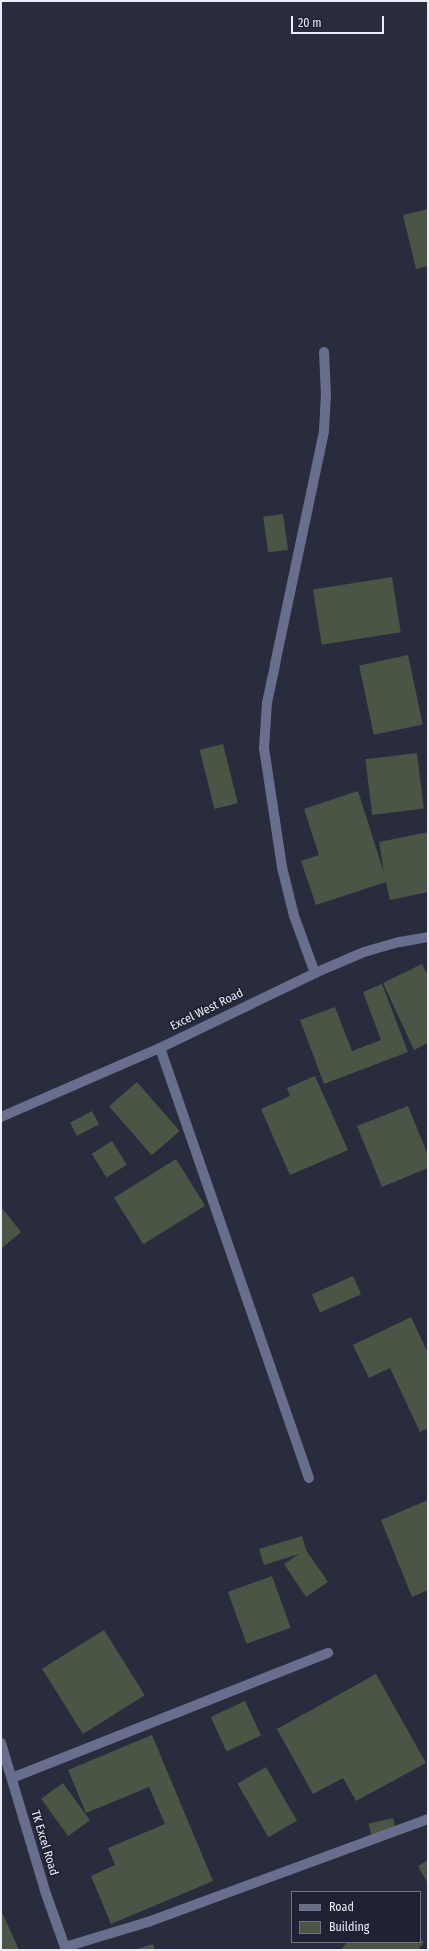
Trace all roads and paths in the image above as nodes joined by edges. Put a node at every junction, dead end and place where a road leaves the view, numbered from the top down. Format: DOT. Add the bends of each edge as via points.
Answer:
graph roads {
  1 [pos="324,352"];
  2 [pos="428,936"];
  3 [pos="315,973"];
  4 [pos="160,1048"];
  5 [pos="1,1117"];
  6 [pos="309,1478"];
  7 [pos="328,1653"];
  8 [pos="1,1743"];
  9 [pos="12,1778"];
  10 [pos="428,1819"];
  11 [pos="66,1949"];
  1 -- 3 [label="street" via="324,431 267,703 264,748 282,867 294,916"];
  2 -- 3 [label="street, Excel West Road" via="364,952"];
  3 -- 4 [label="street, Excel West Road"];
  4 -- 5 [label="street, Excel West Road"];
  4 -- 6 [label="street"];
  7 -- 9 [label="street"];
  8 -- 9 [label="street, TK Excel Road"];
  9 -- 11 [label="street, TK Excel Road" via="45,1891"];
  10 -- 11 [label="street" via="148,1922"];
}
